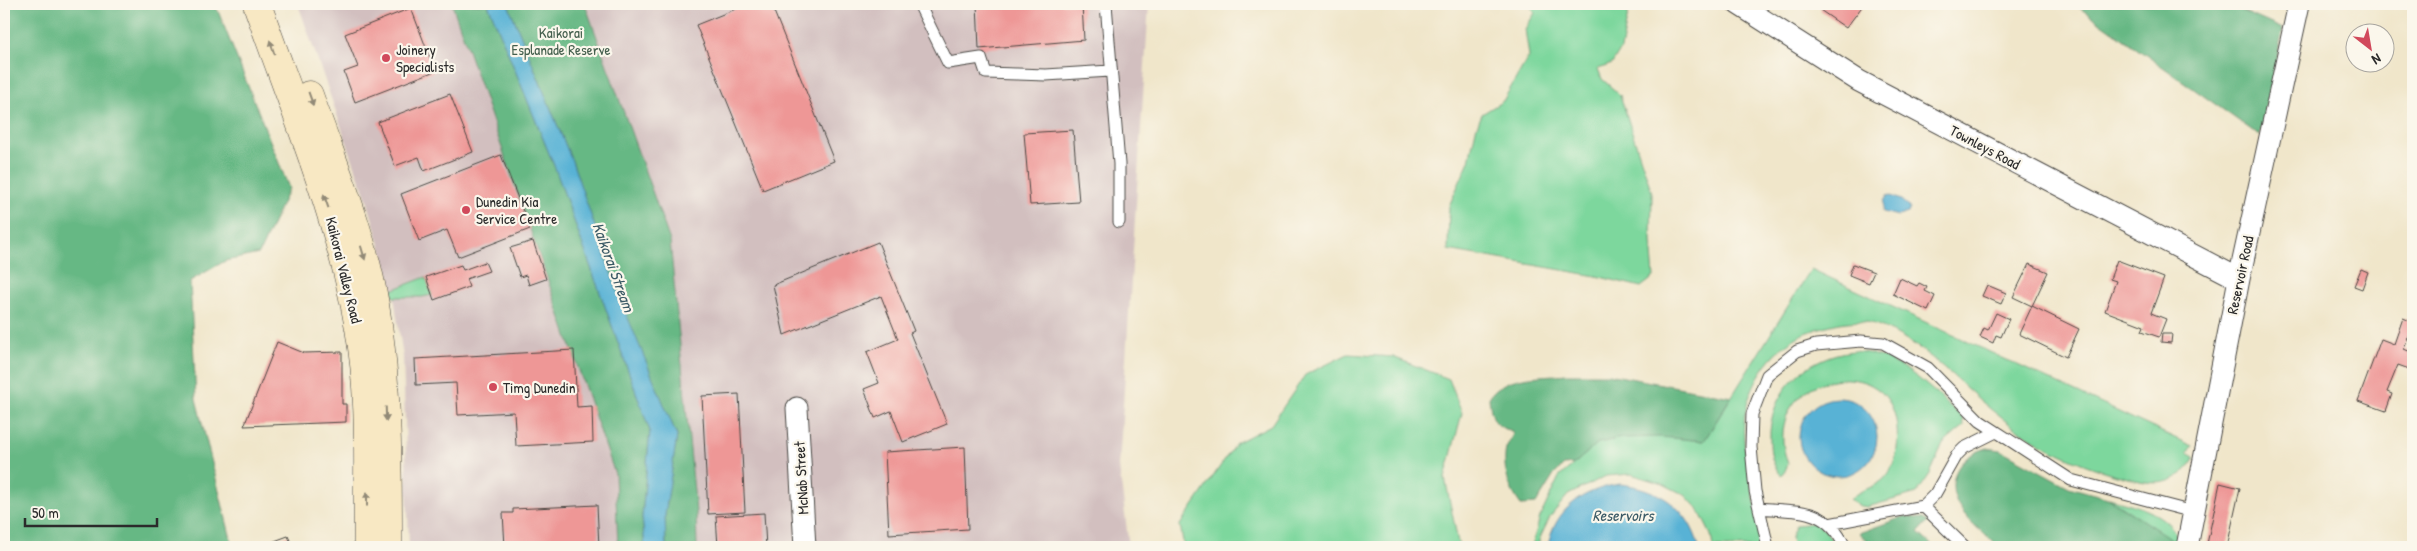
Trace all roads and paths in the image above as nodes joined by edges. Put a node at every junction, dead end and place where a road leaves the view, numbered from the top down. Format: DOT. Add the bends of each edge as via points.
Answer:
graph roads {
  1 [pos="257,4"];
  2 [pos="277,4"];
  3 [pos="920,4"];
  4 [pos="1106,4"];
  5 [pos="1738,4"];
  6 [pos="2299,4"];
  7 [pos="1110,71"];
  8 [pos="1119,222"];
  9 [pos="2239,279"];
  10 [pos="797,408"];
  11 [pos="1996,432"];
  12 [pos="1923,506"];
  13 [pos="1760,508"];
  14 [pos="2193,512"];
  15 [pos="1830,524"];
  16 [pos="368,547"];
  17 [pos="388,547"];
  18 [pos="805,547"];
  19 [pos="1768,547"];
  20 [pos="1845,547"];
  21 [pos="1965,547"];
  22 [pos="2187,547"];
  16 -- 1 [label="main road, Kaikorai Valley Road, one-way" via="367,432 359,329 344,257 331,215"];
  2 -- 17 [label="main road, Kaikorai Valley Road, one-way" via="342,186 375,303 386,407"];
  3 -- 7 [label="lane" via="948,62 980,58 986,73 1046,75"];
  4 -- 7 [label="lane"];
  5 -- 9 [label="street, Townleys Road" via="1859,81"];
  6 -- 9 [label="street, Reservoir Road"];
  7 -- 8 [label="lane" via="1119,164"];
  9 -- 14 [label="street, Reservoir Road"];
  10 -- 18 [label="street, McNab Street"];
  11 -- 12 [label="lane" via="1957,455 1935,494"];
  11 -- 13 [label="lane" via="1980,422 1928,368 1883,343 1861,341 1816,345 1797,351 1767,375 1752,414 1751,447"];
  11 -- 14 [label="lane" via="2071,480"];
  12 -- 15 [label="lane"];
  12 -- 21 [label="lane"];
  13 -- 15 [label="lane" via="1813,513"];
  13 -- 19 [label="lane"];
  14 -- 22 [label="street, Reservoir Road"];
  15 -- 20 [label="lane"];
}
